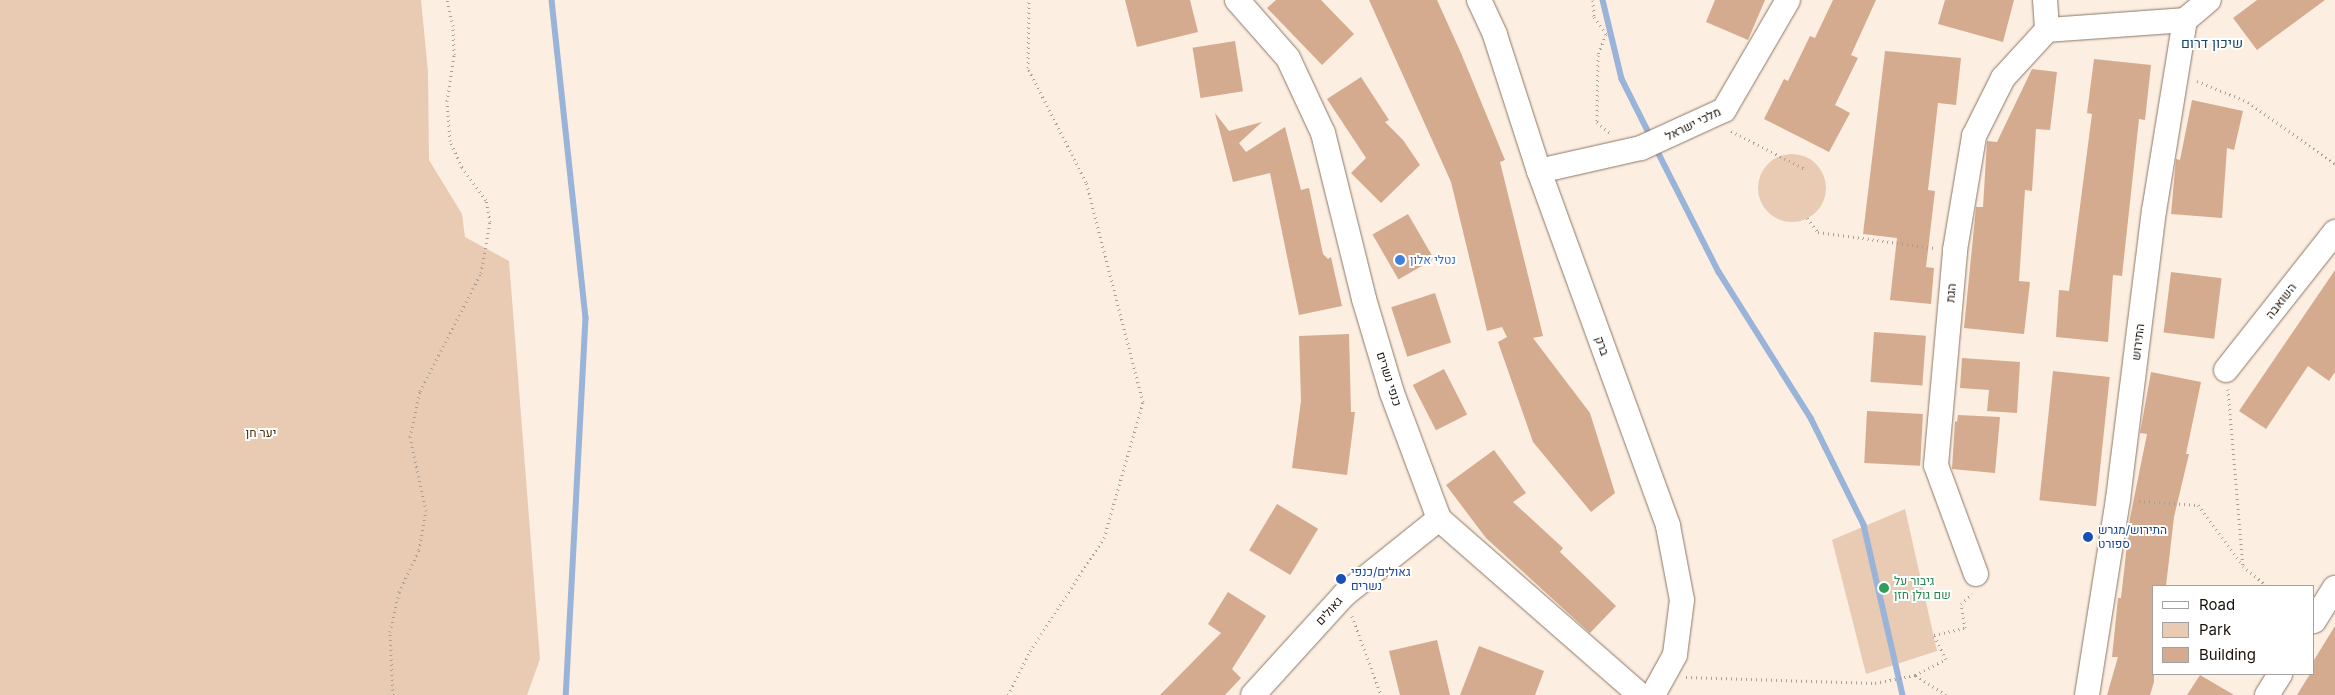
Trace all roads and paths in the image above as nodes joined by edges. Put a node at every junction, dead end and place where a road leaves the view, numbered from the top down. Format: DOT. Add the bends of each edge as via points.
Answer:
graph roads {
  1 [pos="447,0"];
  2 [pos="1029,0"];
  3 [pos="1237,0"];
  4 [pos="1479,0"];
  5 [pos="1593,0"];
  6 [pos="1788,0"];
  7 [pos="2044,0"];
  8 [pos="2209,0"];
  9 [pos="2185,20"];
  10 [pos="2047,30"];
  11 [pos="2178,74"];
  12 [pos="1709,119"];
  13 [pos="1615,138"];
  14 [pos="2335,164"];
  15 [pos="1805,169"];
  16 [pos="1539,171"];
  17 [pos="1807,218"];
  18 [pos="2335,232"];
  19 [pos="1955,250"];
  20 [pos="2226,370"];
  21 [pos="2118,500"];
  22 [pos="1439,519"];
  23 [pos="2243,566"];
  24 [pos="1976,574"];
  25 [pos="2266,585"];
  26 [pos="2335,588"];
  27 [pos="1344,595"];
  28 [pos="2315,619"];
  29 [pos="1915,675"];
  30 [pos="2279,675"];
  31 [pos="1684,677"];
  32 [pos="393,695"];
  33 [pos="1008,695"];
  34 [pos="1253,695"];
  35 [pos="1381,695"];
  36 [pos="1640,695"];
  37 [pos="1653,695"];
  38 [pos="1946,695"];
  39 [pos="2087,695"];
  40 [pos="2267,695"];
  1 -- 32 [label="path" via="453,26 454,55 446,101 450,140 462,167 486,200 490,222 481,273 420,391 410,437 426,510 419,550 399,592 390,632"];
  2 -- 33 [label="path" via="1028,68 1086,182 1143,402 1104,538 1030,651"];
  3 -- 22 [label="street, כנפי נשרים" via="1288,58 1323,133 1364,299 1392,393"];
  4 -- 16 [label="street, ברק" via="1494,35"];
  5 -- 13 [label="path" via="1594,17 1606,34 1598,54 1597,122"];
  6 -- 12 [label="street, מלכי ישראל" via="1724,110"];
  7 -- 10 [label="street"];
  8 -- 9 [label="street"];
  9 -- 10 [label="street"];
  9 -- 11 [label="street, התירוש"];
  10 -- 19 [label="street, הגת" via="2003,78 1974,136"];
  11 -- 14 [label="path" via="2248,102"];
  11 -- 21 [label="street, התירוש" via="2154,211"];
  12 -- 15 [label="path"];
  12 -- 16 [label="street, מלכי ישראל" via="1642,148"];
  16 -- 37 [label="street, ברק" via="1668,526 1682,600 1675,655"];
  17 -- 19 [label="path" via="1818,232"];
  18 -- 20 [label="street, השואבה"];
  19 -- 24 [label="street, הגת" via="1936,465"];
  20 -- 23 [label="path"];
  21 -- 23 [label="path" via="2198,505"];
  21 -- 39 [label="street, התירוש"];
  22 -- 27 [label="street, גאולים"];
  22 -- 36 [label="street, כנפי נשרים"];
  23 -- 25 [label="path"];
  24 -- 29 [label="path" via="1984,585 1960,604 1965,628 1934,635 1946,659"];
  26 -- 28 [label="street"];
  27 -- 34 [label="street, גאולים"];
  27 -- 35 [label="path"];
  29 -- 31 [label="path" via="1874,683"];
  29 -- 38 [label="path"];
  30 -- 40 [label="street"];
}
